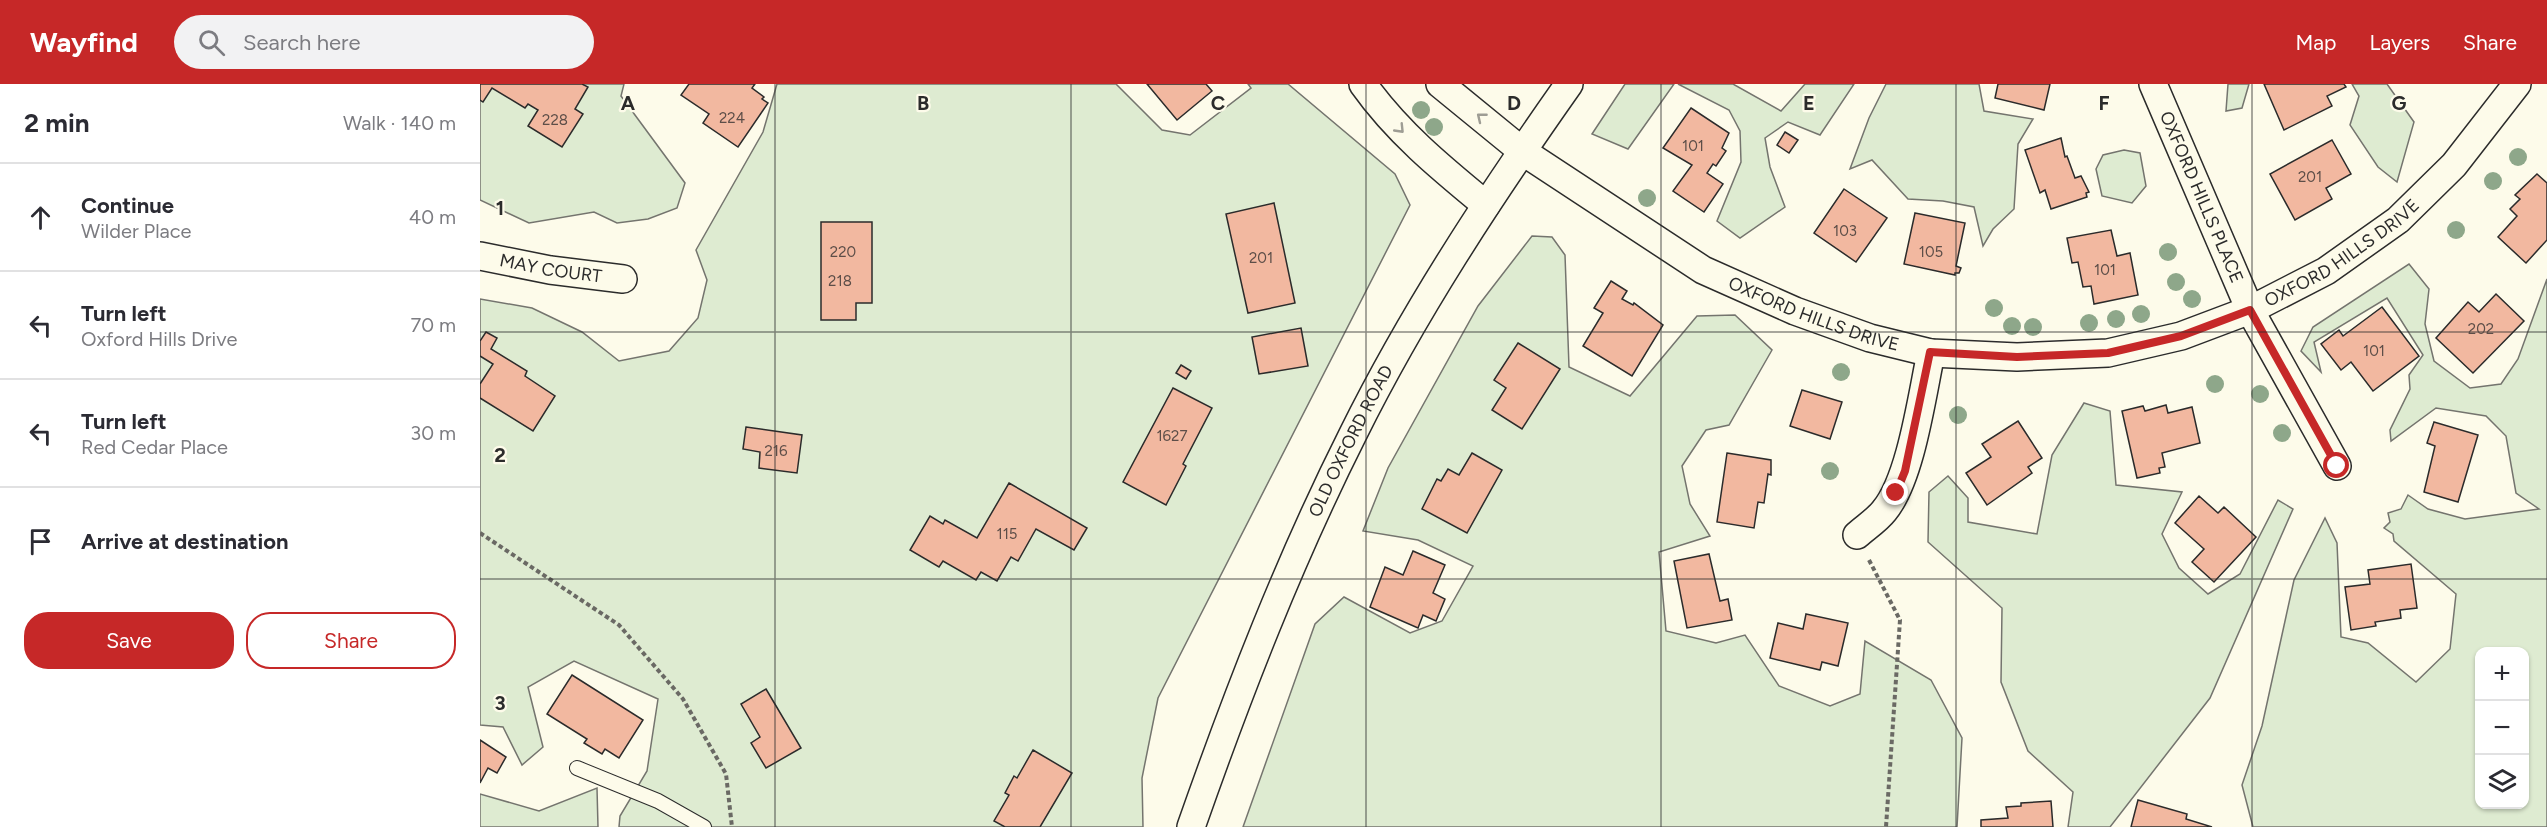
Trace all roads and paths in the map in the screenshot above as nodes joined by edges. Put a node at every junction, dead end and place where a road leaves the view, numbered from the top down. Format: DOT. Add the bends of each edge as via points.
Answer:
graph roads {
  1 [pos="1363,84"];
  2 [pos="1440,84"];
  3 [pos="1569,84"];
  4 [pos="2153,84"];
  5 [pos="2517,84"];
  6 [pos="1522,151"];
  7 [pos="1486,205"];
  8 [pos="480,256"];
  9 [pos="623,279"];
  10 [pos="2250,310"];
  11 [pos="1930,352"];
  12 [pos="2337,466"];
  13 [pos="480,533"];
  14 [pos="1857,535"];
  15 [pos="577,768"];
  16 [pos="704,827"];
  17 [pos="732,827"];
  18 [pos="1191,827"];
  19 [pos="1886,827"];
  1 -- 7 [label="street, one-way" via="1398,127"];
  6 -- 2 [label="street, OXFORD HILLS DRIVE, one-way"];
  3 -- 6 [label="street, OLD OXFORD ROAD"];
  4 -- 10 [label="street, OXFORD HILLS PLACE"];
  5 -- 10 [label="street, OXFORD HILLS DRIVE" via="2454,165 2398,219 2326,271"];
  6 -- 7 [label="street, OLD OXFORD ROAD"];
  6 -- 11 [label="street, OXFORD HILLS DRIVE" via="1703,270 1795,311 1870,338"];
  7 -- 18 [label="street, OLD OXFORD ROAD" via="1414,321 1353,434 1256,648"];
  8 -- 9 [label="street, MAY COURT"];
  10 -- 11 [label="street, OXFORD HILLS DRIVE" via="2181,336 2108,353 2017,357"];
  10 -- 12 [label="street, OXFORD HILLS PLACE"];
  11 -- 14 [label="street" via="1905,471 1884,511"];
  13 -- 17 [label="path" via="620,625 683,699 726,774"];
  14 -- 19 [label="path" via="1900,620"];
  15 -- 16 [label="lane" via="658,801"];
}
